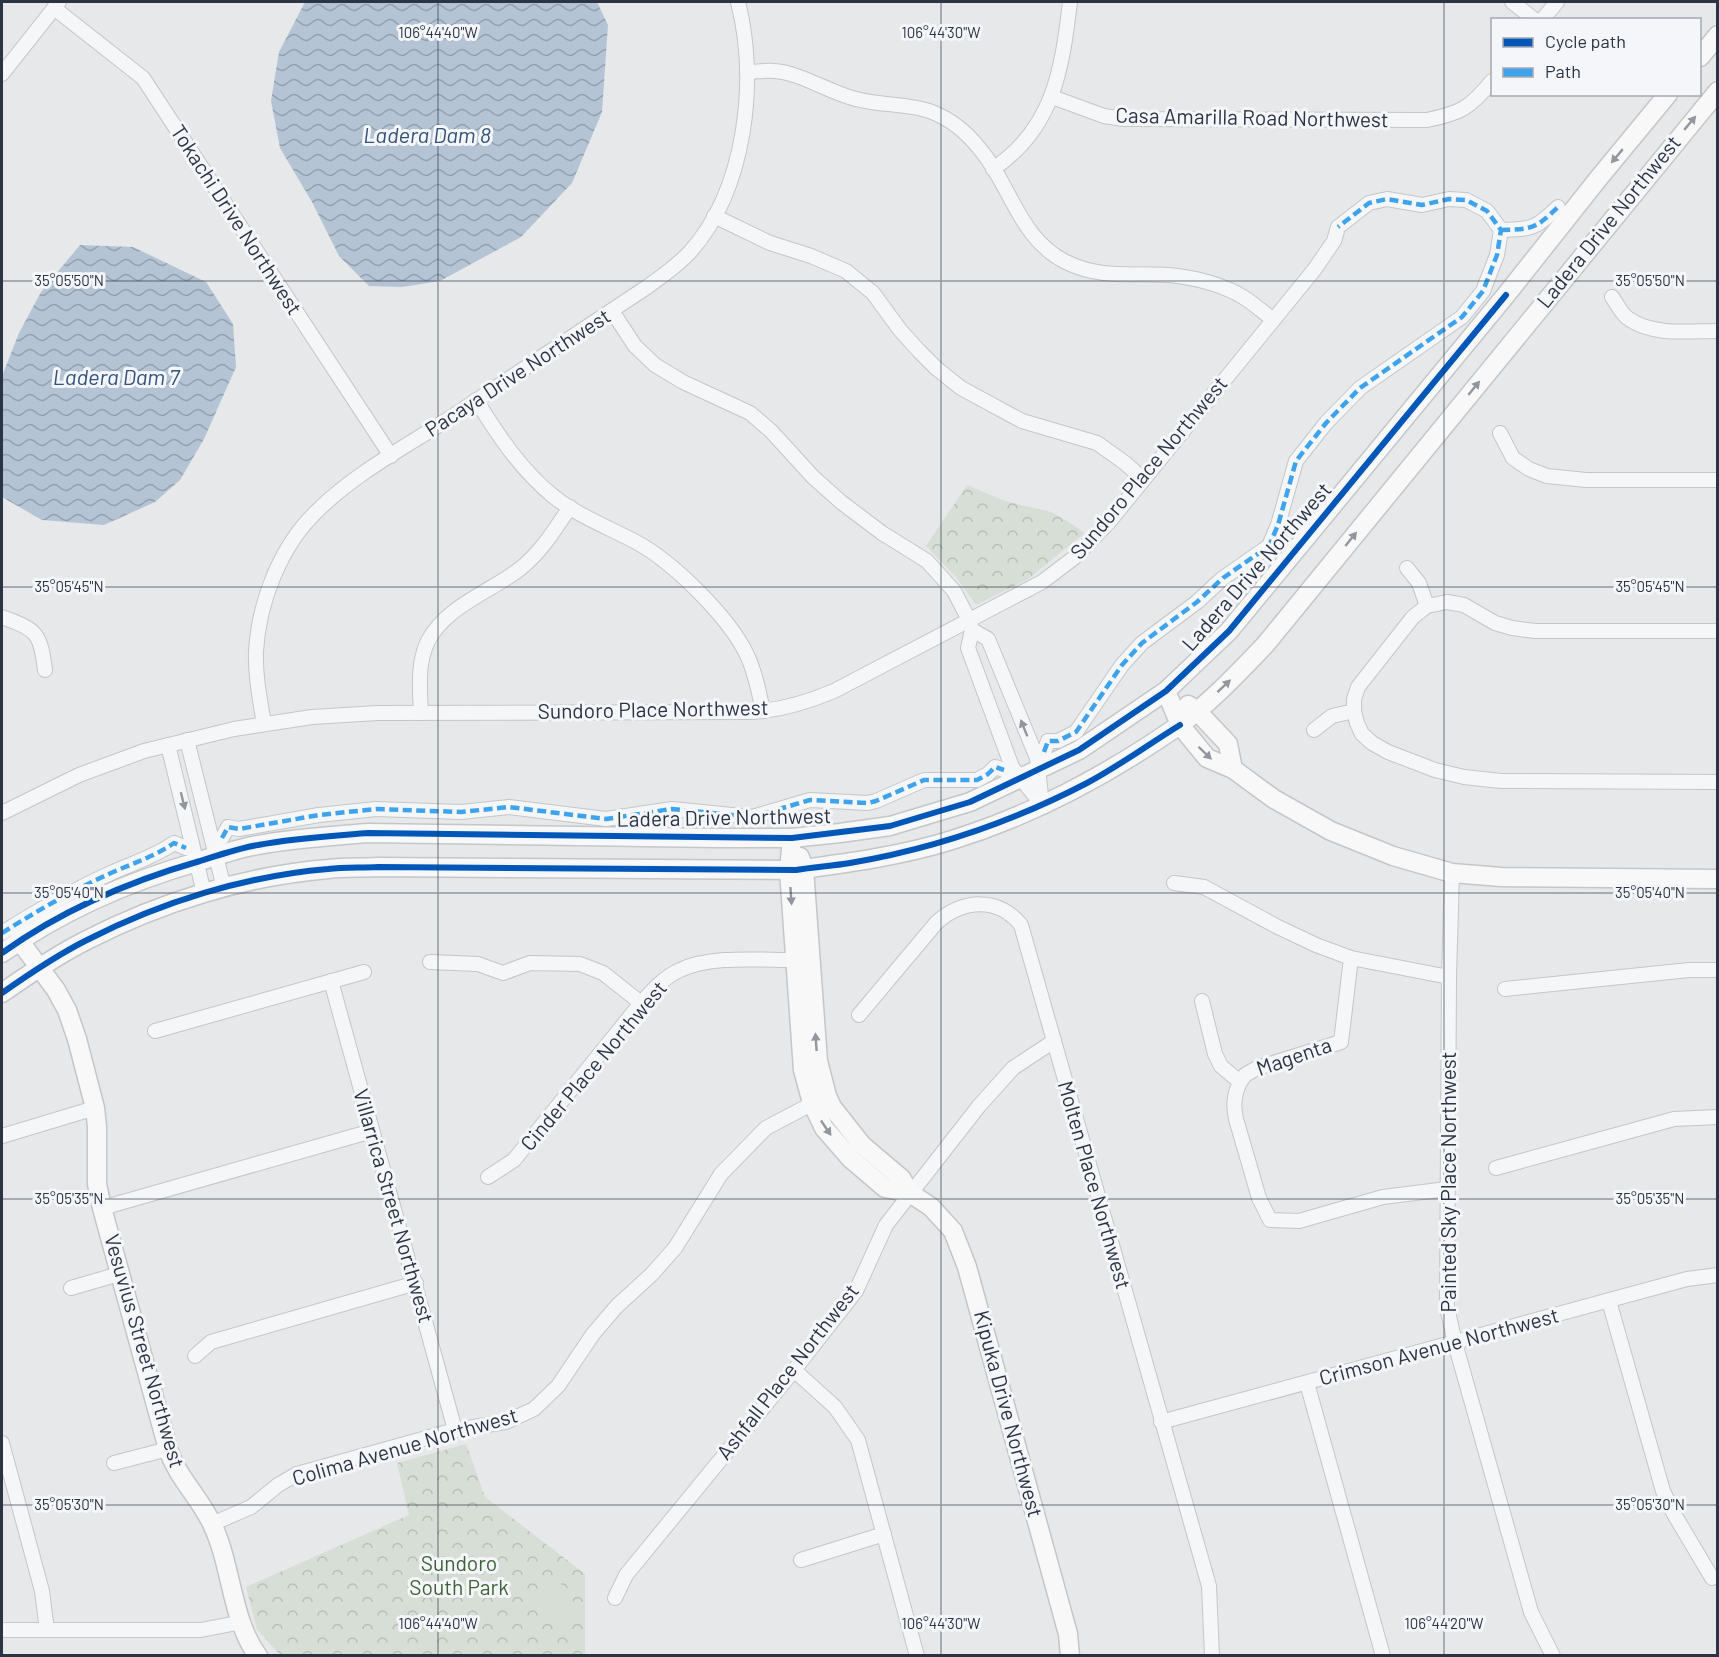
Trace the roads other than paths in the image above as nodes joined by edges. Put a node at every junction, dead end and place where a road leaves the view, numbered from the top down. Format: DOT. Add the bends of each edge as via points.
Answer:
graph roads {
  1 [pos="738,2"];
  2 [pos="1070,2"];
  3 [pos="1512,2"];
  4 [pos="1557,2"];
  5 [pos="57,5"];
  6 [pos="1532,18"];
  7 [pos="1544,18"];
  8 [pos="1718,35"];
  9 [pos="1701,56"];
  10 [pos="747,72"];
  11 [pos="2,74"];
  12 [pos="1491,82"];
  13 [pos="1718,90"];
  14 [pos="1666,96"];
  15 [pos="1052,97"];
  16 [pos="993,169"];
  17 [pos="1558,207"];
  18 [pos="714,216"];
  19 [pos="1501,230"];
  20 [pos="1612,297"];
  21 [pos="612,311"];
  22 [pos="1272,319"];
  23 [pos="1718,331"];
  24 [pos="476,400"];
  25 [pos="1500,433"];
  26 [pos="391,456"];
  27 [pos="1143,479"];
  28 [pos="1718,480"];
  29 [pos="570,507"];
  30 [pos="1407,568"];
  31 [pos="1427,606"];
  32 [pos="2,617"];
  33 [pos="970,625"];
  34 [pos="1718,631"];
  35 [pos="45,670"];
  36 [pos="1166,691"];
  37 [pos="1196,710"];
  38 [pos="763,711"];
  39 [pos="1354,711"];
  40 [pos="421,713"];
  41 [pos="264,724"];
  42 [pos="1180,725"];
  43 [pos="1314,730"];
  44 [pos="188,740"];
  45 [pos="168,745"];
  46 [pos="1041,761"];
  47 [pos="1233,769"];
  48 [pos="1012,775"];
  49 [pos="1718,782"];
  50 [pos="1041,805"];
  51 [pos="2,813"];
  52 [pos="222,838"];
  53 [pos="792,838"];
  54 [pos="192,855"];
  55 [pos="216,856"];
  56 [pos="796,869"];
  57 [pos="1452,873"];
  58 [pos="1718,879"];
  59 [pos="1174,883"];
  60 [pos="224,888"];
  61 [pos="204,893"];
  62 [pos="2,933"];
  63 [pos="19,940"];
  64 [pos="2,953"];
  65 [pos="1351,958"];
  66 [pos="803,960"];
  67 [pos="430,962"];
  68 [pos="40,967"];
  69 [pos="1718,970"];
  70 [pos="364,972"];
  71 [pos="1449,978"];
  72 [pos="331,981"];
  73 [pos="1505,989"];
  74 [pos="2,993"];
  75 [pos="1202,1001"];
  76 [pos="641,1003"];
  77 [pos="859,1014"];
  78 [pos="155,1031"];
  79 [pos="1054,1041"];
  80 [pos="1240,1082"];
  81 [pos="820,1100"];
  82 [pos="95,1108"];
  83 [pos="1718,1118"];
  84 [pos="372,1131"];
  85 [pos="2,1136"];
  86 [pos="1496,1168"];
  87 [pos="488,1177"];
  88 [pos="1447,1189"];
  89 [pos="910,1193"];
  90 [pos="102,1208"];
  91 [pos="119,1274"];
  92 [pos="1718,1275"];
  93 [pos="416,1283"];
  94 [pos="71,1288"];
  95 [pos="1609,1301"];
  96 [pos="1455,1343"];
  97 [pos="195,1356"];
  98 [pos="794,1370"];
  99 [pos="1306,1383"];
  100 [pos="1161,1422"];
  101 [pos="455,1430"];
  102 [pos="2,1443"];
  103 [pos="168,1449"];
  104 [pos="114,1463"];
  105 [pos="212,1524"];
  106 [pos="884,1534"];
  107 [pos="801,1560"];
  108 [pos="1712,1578"];
  109 [pos="615,1598"];
  110 [pos="242,1622"];
  111 [pos="2,1630"];
  112 [pos="47,1630"];
  113 [pos="258,1656"];
  114 [pos="917,1656"];
  115 [pos="1070,1656"];
  116 [pos="1212,1656"];
  117 [pos="1383,1656"];
  118 [pos="1553,1656"];
  1 -- 10 [label="street, Pacaya Drive Northwest"];
  2 -- 15 [label="street"];
  3 -- 6 [label="street"];
  4 -- 7 [label="street"];
  5 -- 11 [label="street"];
  5 -- 26 [label="street, Tokachi Drive Northwest" via="143,78"];
  8 -- 9 [label="main road"];
  10 -- 16 [label="street" via="782,72 855,99 932,112 979,147"];
  10 -- 18 [label="street, Pacaya Drive Northwest" via="739,151"];
  12 -- 15 [label="street, Casa Amarilla Road Northwest" via="1472,103 1455,114 1427,120 1124,119"];
  37 -- 13 [label="main road, Ladera Drive Northwest, one-way" via="1265,645"];
  14 -- 36 [label="main road, Ladera Drive Northwest, one-way" via="1229,631"];
  15 -- 16 [label="street" via="1028,137 1009,159"];
  16 -- 22 [label="street" via="1032,235 1057,258 1098,273 1196,279 1243,297"];
  17 -- 19 [label="street" via="1539,226"];
  18 -- 21 [label="street, Pacaya Drive Northwest" via="700,239 676,265"];
  18 -- 27 [label="street" via="770,243 812,255 846,271 873,293 919,351 962,388 1022,421 1096,443"];
  19 -- 22 [label="street, Sundoro Place Northwest" via="1486,211 1466,200 1422,205 1388,199 1369,203 1338,227 1321,260"];
  19 -- 46 [label="street" via="1497,255 1483,291 1462,317 1360,388 1296,461 1269,546 1142,642 1122,664 1076,732 1058,741 1048,741"];
  20 -- 23 [label="street" via="1628,319 1639,325"];
  21 -- 24 [label="street, Pacaya Drive Northwest"];
  21 -- 33 [label="street" via="635,346 655,365 750,413 841,502 927,561 954,591"];
  22 -- 27 [label="street, Sundoro Place Northwest"];
  24 -- 26 [label="street, Pacaya Drive Northwest"];
  24 -- 29 [label="street" via="511,453 540,484"];
  25 -- 28 [label="street" via="1513,458 1547,476 1586,480"];
  26 -- 41 [label="street, Pacaya Drive Northwest" via="315,513 282,559 260,617 257,670"];
  27 -- 33 [label="street, Sundoro Place Northwest" via="1093,541 1062,568"];
  29 -- 38 [label="street" via="649,549 722,617 753,670"];
  29 -- 40 [label="street" via="531,559 450,615 434,632 423,652"];
  30 -- 31 [label="street" via="1419,584"];
  31 -- 34 [label="street" via="1447,602 1464,606 1495,623 1535,631"];
  31 -- 39 [label="street" via="1413,616 1358,687"];
  32 -- 35 [label="street" via="37,636"];
  33 -- 38 [label="street, Sundoro Place Northwest" via="834,691 796,706"];
  46 -- 33 [label="street, one-way" via="988,639"];
  33 -- 48 [label="street" via="968,648"];
  36 -- 37 [label="main road"];
  36 -- 42 [label="main road"];
  36 -- 46 [label="main road, Ladera Drive Northwest" via="1079,750"];
  37 -- 42 [label="main road, Ladera Drive Northwest"];
  37 -- 47 [label="main road" via="1228,744"];
  38 -- 40 [label="street, Sundoro Place Northwest"];
  39 -- 43 [label="street" via="1332,716"];
  39 -- 49 [label="street" via="1362,734 1388,753 1464,777 1501,781"];
  40 -- 41 [label="street, Sundoro Place Northwest" via="349,714"];
  41 -- 44 [label="street, Sundoro Place Northwest"];
  42 -- 47 [label="main road, one-way" via="1207,758"];
  42 -- 50 [label="main road, Ladera Drive Northwest" via="1089,782"];
  44 -- 45 [label="street, Sundoro Place Northwest"];
  44 -- 55 [label="street"];
  45 -- 51 [label="street, Sundoro Place Northwest" via="96,768"];
  45 -- 54 [label="street, one-way"];
  46 -- 48 [label="main road, Ladera Drive Northwest"];
  46 -- 50 [label="street"];
  47 -- 57 [label="main road" via="1274,799 1331,831 1393,856"];
  48 -- 50 [label="street"];
  48 -- 52 [label="street" via="995,767 977,780 924,780 868,802 810,800 752,817 672,809 606,819 509,807 461,812 376,809 228,827"];
  48 -- 53 [label="main road, Ladera Drive Northwest" via="970,802 890,826"];
  50 -- 56 [label="main road, Ladera Drive Northwest" via="950,841 849,863"];
  53 -- 55 [label="main road, Ladera Drive Northwest" via="368,833 256,845"];
  53 -- 56 [label="main road, Kipuka Drive Northwest"];
  54 -- 55 [label="main road, Ladera Drive Northwest"];
  54 -- 61 [label="street"];
  54 -- 62 [label="street" via="174,843 62,897"];
  54 -- 63 [label="main road, Ladera Drive Northwest" via="85,903"];
  55 -- 60 [label="street"];
  56 -- 60 [label="main road, Ladera Drive Northwest" via="327,869"];
  56 -- 66 [label="main road, Kipuka Drive Northwest"];
  57 -- 58 [label="main road"];
  57 -- 71 [label="street, Painted Sky Place Northwest"];
  59 -- 65 [label="street" via="1204,887 1276,926"];
  60 -- 61 [label="main road, Ladera Drive Northwest"];
  61 -- 68 [label="main road, Ladera Drive Northwest" via="139,916"];
  63 -- 64 [label="main road, Ladera Drive Northwest"];
  63 -- 68 [label="main road, Vesuvius Street Northwest"];
  65 -- 71 [label="street"];
  65 -- 80 [label="street, Magenta" via="1341,1042 1257,1068"];
  66 -- 76 [label="street, Cinder Place Northwest" via="698,963 661,982"];
  66 -- 81 [label="main road, Kipuka Drive Northwest" via="803,1071"];
  67 -- 76 [label="street" via="478,964 503,973 530,963 580,964 603,973"];
  68 -- 74 [label="main road, Ladera Drive Northwest"];
  68 -- 82 [label="main road, Vesuvius Street Northwest" via="67,1010"];
  69 -- 73 [label="street"];
  70 -- 72 [label="street"];
  71 -- 88 [label="street, Painted Sky Place Northwest"];
  72 -- 78 [label="street"];
  72 -- 84 [label="street, Villarrica Street Northwest"];
  75 -- 80 [label="street" via="1215,1054 1221,1066"];
  76 -- 87 [label="street, Cinder Place Northwest" via="514,1160"];
  77 -- 79 [label="street, Molten Place Northwest" via="937,921 949,911 983,904 999,907 1021,925"];
  79 -- 89 [label="street, Ashfall Place Northwest" via="1013,1068"];
  79 -- 100 [label="street, Molten Place Northwest"];
  80 -- 88 [label="street" via="1235,1094 1236,1119 1259,1198 1270,1220 1299,1221 1383,1197"];
  81 -- 89 [label="main road, Kipuka Drive Northwest" via="824,1128 851,1159 885,1188"];
  81 -- 101 [label="street, Colima Avenue Northwest" via="766,1128 721,1174 675,1248 617,1306 558,1386 534,1408 506,1422"];
  82 -- 85 [label="street"];
  82 -- 90 [label="main road, Vesuvius Street Northwest" via="97,1184"];
  83 -- 86 [label="street" via="1674,1119"];
  84 -- 90 [label="street"];
  84 -- 93 [label="street, Villarrica Street Northwest"];
  88 -- 96 [label="street, Painted Sky Place Northwest" via="1447,1307"];
  89 -- 98 [label="street, Ashfall Place Northwest" via="886,1225 856,1291"];
  89 -- 115 [label="main road, Kipuka Drive Northwest" via="931,1207 953,1231 967,1267 1068,1634"];
  90 -- 91 [label="main road, Vesuvius Street Northwest"];
  91 -- 94 [label="street"];
  91 -- 103 [label="main road, Vesuvius Street Northwest"];
  92 -- 95 [label="street, Crimson Avenue Northwest" via="1687,1279"];
  93 -- 97 [label="street" via="211,1342"];
  93 -- 101 [label="street, Villarrica Street Northwest"];
  95 -- 96 [label="street, Crimson Avenue Northwest"];
  95 -- 108 [label="street" via="1663,1491"];
  96 -- 99 [label="street, Crimson Avenue Northwest"];
  96 -- 118 [label="street, Painted Sky Place Northwest" via="1531,1612"];
  98 -- 106 [label="street" via="835,1407 858,1440"];
  98 -- 109 [label="street, Ashfall Place Northwest" via="626,1575"];
  99 -- 100 [label="street, Crimson Avenue Northwest"];
  99 -- 117 [label="street"];
  100 -- 116 [label="street, Molten Place Northwest" via="1209,1586"];
  101 -- 105 [label="street, Colima Avenue Northwest" via="297,1474 251,1507"];
  102 -- 112 [label="street" via="42,1592"];
  103 -- 104 [label="street"];
  103 -- 105 [label="main road, Vesuvius Street Northwest" via="174,1466"];
  105 -- 110 [label="main road, Vesuvius Street Northwest"];
  106 -- 107 [label="street"];
  106 -- 114 [label="street"];
  110 -- 112 [label="street" via="201,1630"];
  110 -- 113 [label="main road, Vesuvius Street Northwest"];
  111 -- 112 [label="street"];
}
